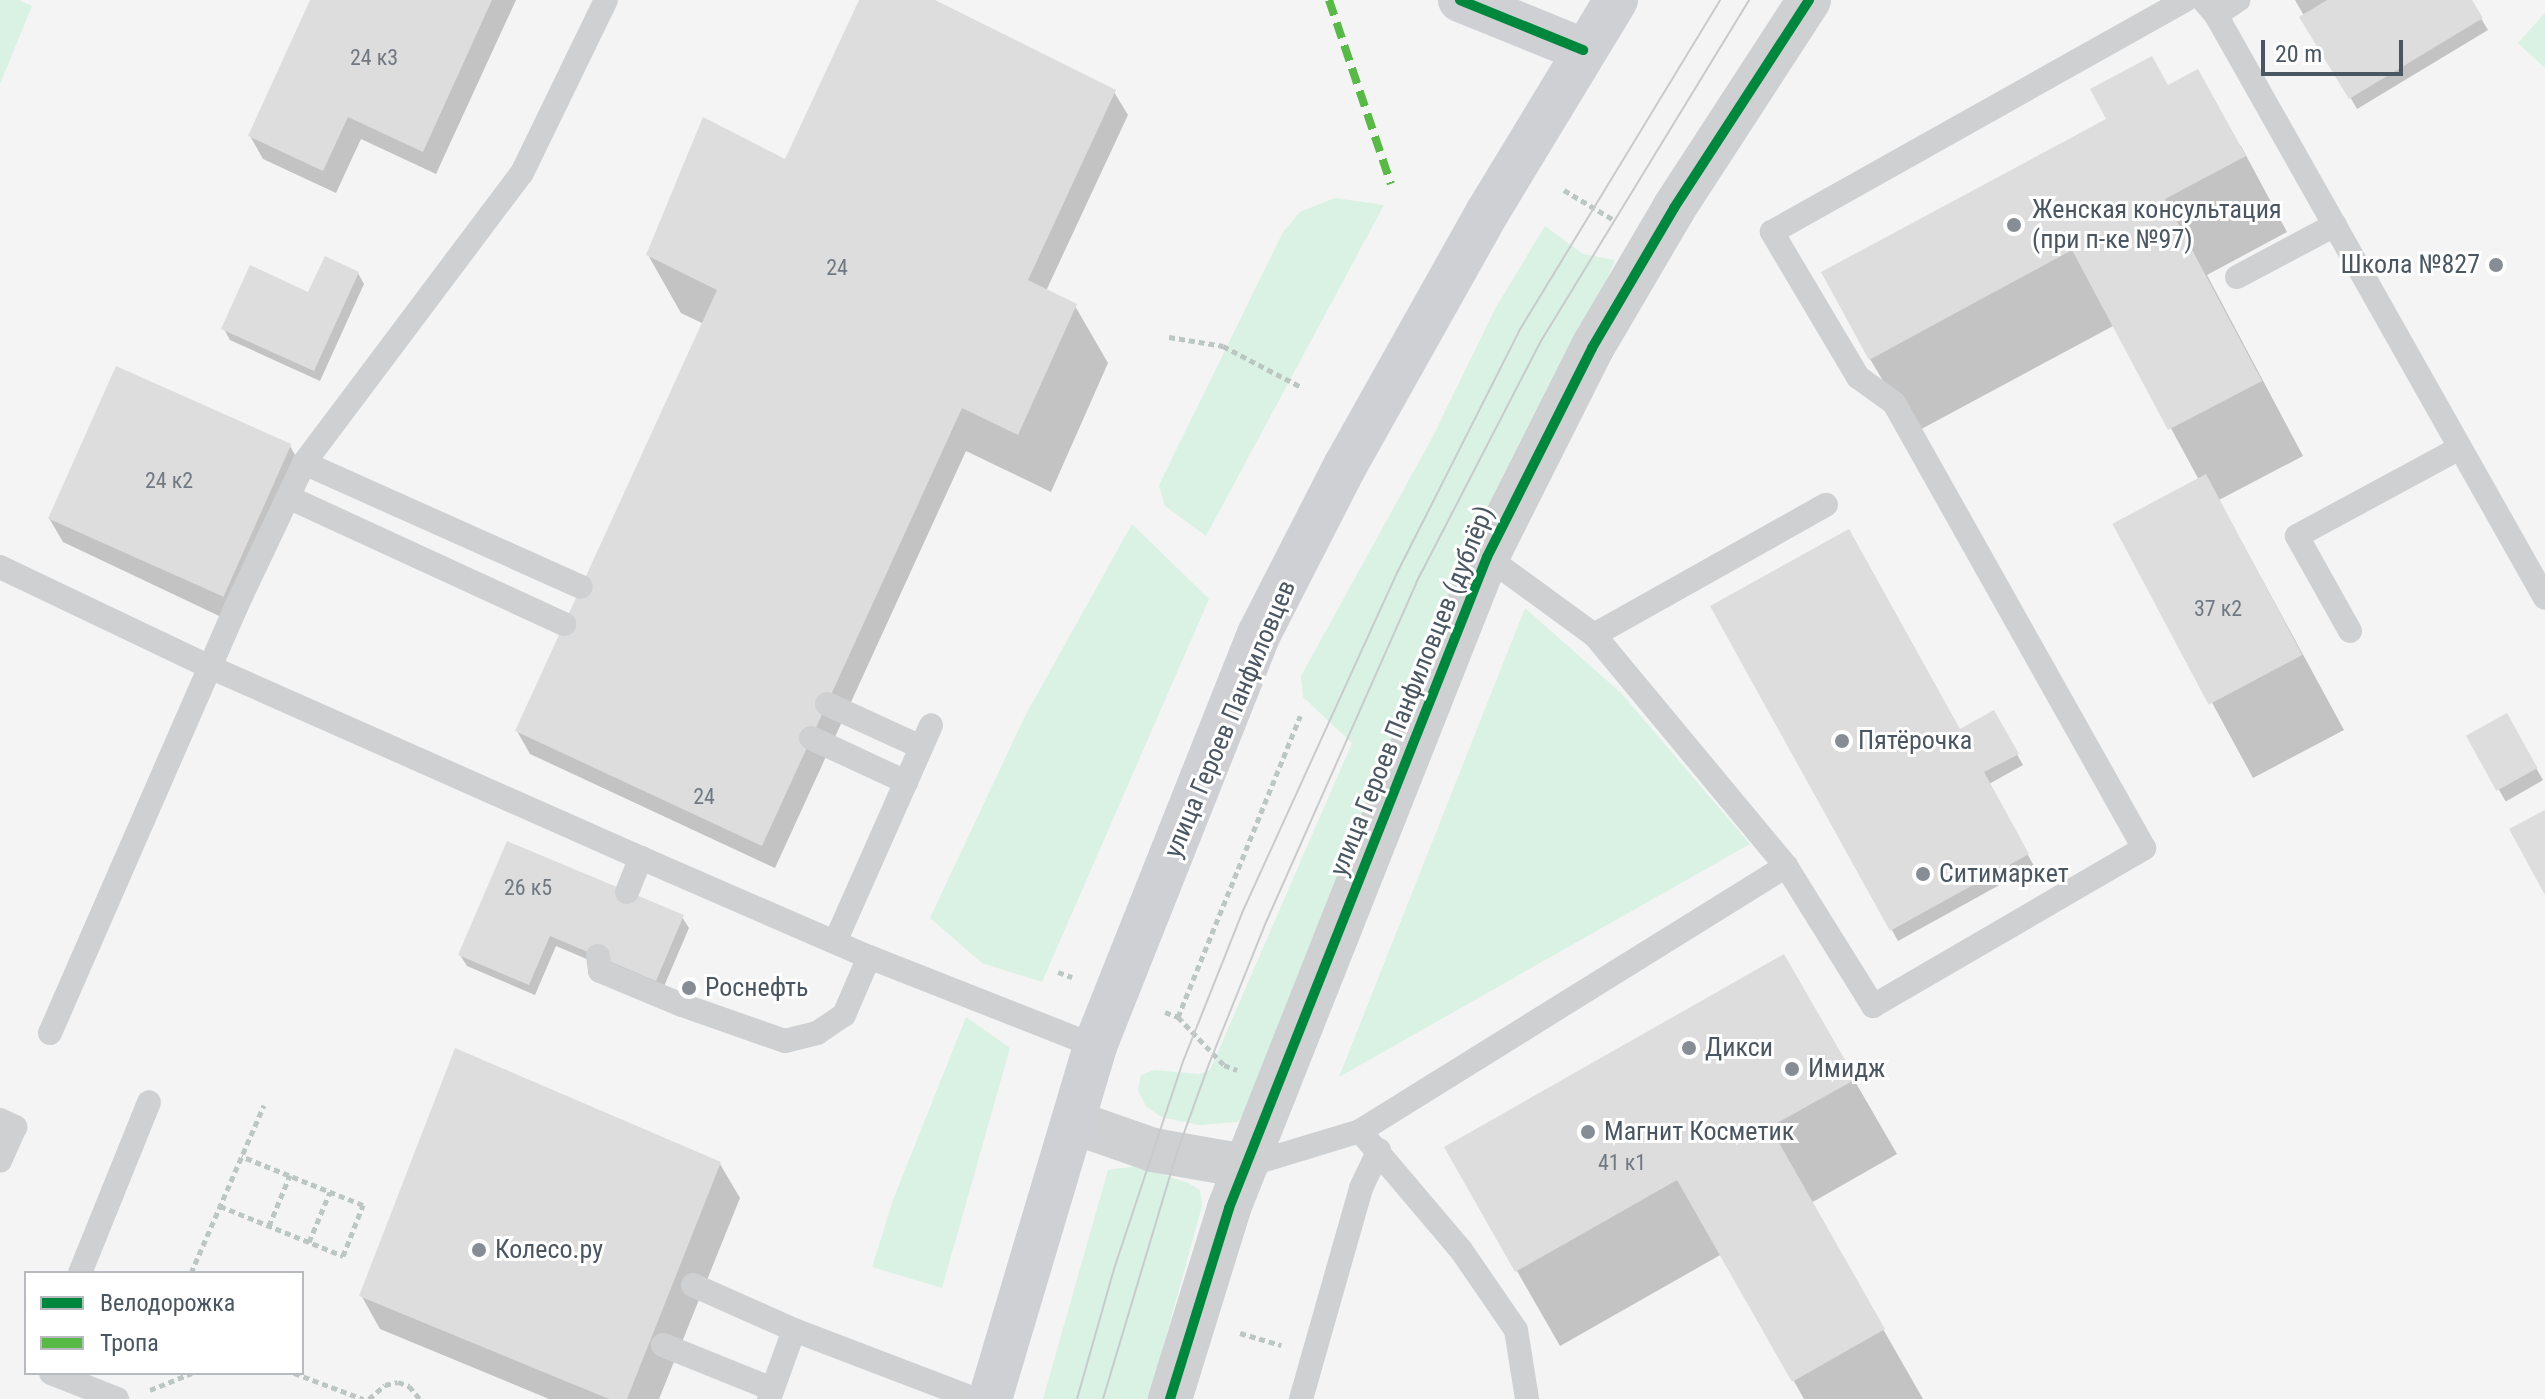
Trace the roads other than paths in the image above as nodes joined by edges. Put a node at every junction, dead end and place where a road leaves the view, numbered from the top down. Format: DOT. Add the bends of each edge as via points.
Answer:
graph roads {
  1 [pos="606,0"];
  2 [pos="1616,0"];
  3 [pos="1809,0"];
  4 [pos="2186,0"];
  5 [pos="2238,0"];
  6 [pos="1463,1"];
  7 [pos="2209,8"];
  8 [pos="1583,50"];
  9 [pos="2335,225"];
  10 [pos="2237,277"];
  11 [pos="2460,448"];
  12 [pos="304,463"];
  13 [pos="288,497"];
  14 [pos="1826,505"];
  15 [pos="1487,557"];
  16 [pos="0,567"];
  17 [pos="581,587"];
  18 [pos="2545,598"];
  19 [pos="564,624"];
  20 [pos="2350,631"];
  21 [pos="1594,635"];
  22 [pos="212,668"];
  23 [pos="827,704"];
  24 [pos="811,738"];
  25 [pos="906,782"];
  26 [pos="641,858"];
  27 [pos="1786,866"];
  28 [pos="627,892"];
  29 [pos="835,942"];
  30 [pos="598,956"];
  31 [pos="869,957"];
  32 [pos="50,1033"];
  33 [pos="1095,1046"];
  34 [pos="149,1102"];
  35 [pos="0,1120"];
  36 [pos="1073,1122"];
  37 [pos="1360,1131"];
  38 [pos="1379,1150"];
  39 [pos="0,1161"];
  40 [pos="1245,1166"];
  41 [pos="81,1271"];
  42 [pos="693,1285"];
  43 [pos="794,1330"];
  44 [pos="663,1345"];
  45 [pos="57,1375"];
  46 [pos="771,1394"];
  47 [pos="128,1397"];
  48 [pos="975,1399"];
  49 [pos="990,1399"];
  50 [pos="1170,1399"];
  51 [pos="1301,1399"];
  52 [pos="1527,1399"];
  1 -- 12 [label="lane" via="522,173"];
  2 -- 8 [label="main road, улица Героев Панфиловцев"];
  3 -- 15 [label="street, улица Героев Панфиловцев (дублёр)" via="1674,208 1600,335"];
  4 -- 27 [label="lane" via="1772,232 1858,377 1894,403 2144,848 1873,1006"];
  5 -- 7 [label="lane"];
  6 -- 8 [label="main road"];
  7 -- 9 [label="lane"];
  8 -- 33 [label="main road, улица Героев Панфиловцев" via="1345,466 1259,634"];
  9 -- 10 [label="lane"];
  9 -- 11 [label="lane"];
  11 -- 18 [label="lane"];
  11 -- 20 [label="lane" via="2297,536"];
  12 -- 13 [label="lane"];
  12 -- 17 [label="lane"];
  13 -- 19 [label="lane"];
  13 -- 22 [label="lane"];
  14 -- 21 [label="lane"];
  15 -- 21 [label="lane"];
  15 -- 40 [label="street, улица Героев Панфиловцев (дублёр)"];
  16 -- 22 [label="lane"];
  21 -- 27 [label="lane"];
  22 -- 26 [label="lane"];
  22 -- 32 [label="lane"];
  23 -- 25 [label="lane" via="926,736"];
  24 -- 25 [label="lane"];
  25 -- 29 [label="lane"];
  26 -- 28 [label="lane"];
  26 -- 29 [label="lane"];
  27 -- 37 [label="lane"];
  29 -- 31 [label="lane"];
  30 -- 31 [label="lane" via="600,971 785,1041 817,1033 844,1015"];
  31 -- 33 [label="lane"];
  33 -- 36 [label="main road, улица Героев Панфиловцев"];
  34 -- 41 [label="lane"];
  35 -- 39 [label="lane" via="15,1127"];
  36 -- 40 [label="street" via="1153,1150"];
  36 -- 49 [label="main road, улица Героев Панфиловцев"];
  37 -- 38 [label="lane"];
  37 -- 40 [label="lane"];
  38 -- 51 [label="lane" via="1361,1188"];
  38 -- 52 [label="lane" via="1461,1250 1516,1330"];
  40 -- 50 [label="street, улица Героев Панфиловцев (дублёр)"];
  42 -- 43 [label="lane"];
  43 -- 46 [label="lane"];
  43 -- 48 [label="lane"];
  44 -- 46 [label="lane"];
  45 -- 47 [label="lane"];
}
